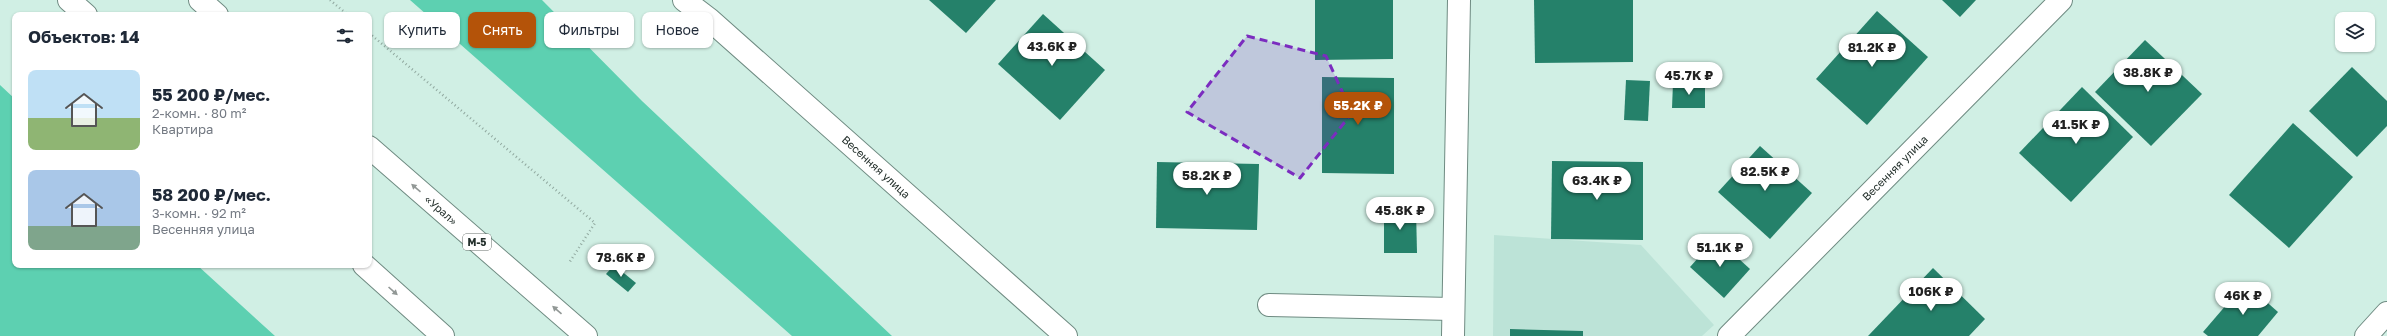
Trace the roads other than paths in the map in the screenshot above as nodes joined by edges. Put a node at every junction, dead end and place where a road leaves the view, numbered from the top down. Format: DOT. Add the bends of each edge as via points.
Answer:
graph roads {
  1 [pos="69,0"];
  2 [pos="200,0"];
  3 [pos="684,0"];
  4 [pos="1459,0"];
  5 [pos="2061,0"];
  6 [pos="83,12"];
  7 [pos="214,12"];
  8 [pos="372,150"];
  9 [pos="367,268"];
  10 [pos="1269,305"];
  11 [pos="1452,310"];
  12 [pos="2387,313"];
  13 [pos="437,334"];
  14 [pos="586,336"];
  15 [pos="1066,336"];
  16 [pos="1453,336"];
  17 [pos="1729,336"];
  18 [pos="2366,336"];
  1 -- 6 [label="street"];
  2 -- 7 [label="street"];
  3 -- 15 [label="street, Весенняя улица" via="709,19"];
  4 -- 11 [label="street"];
  5 -- 17 [label="street, Весенняя улица"];
  14 -- 8 [label="street, «Урал» / М-5, one-way"];
  9 -- 13 [label="street, one-way"];
  10 -- 11 [label="street"];
  11 -- 16 [label="street"];
  12 -- 18 [label="street"];
}
